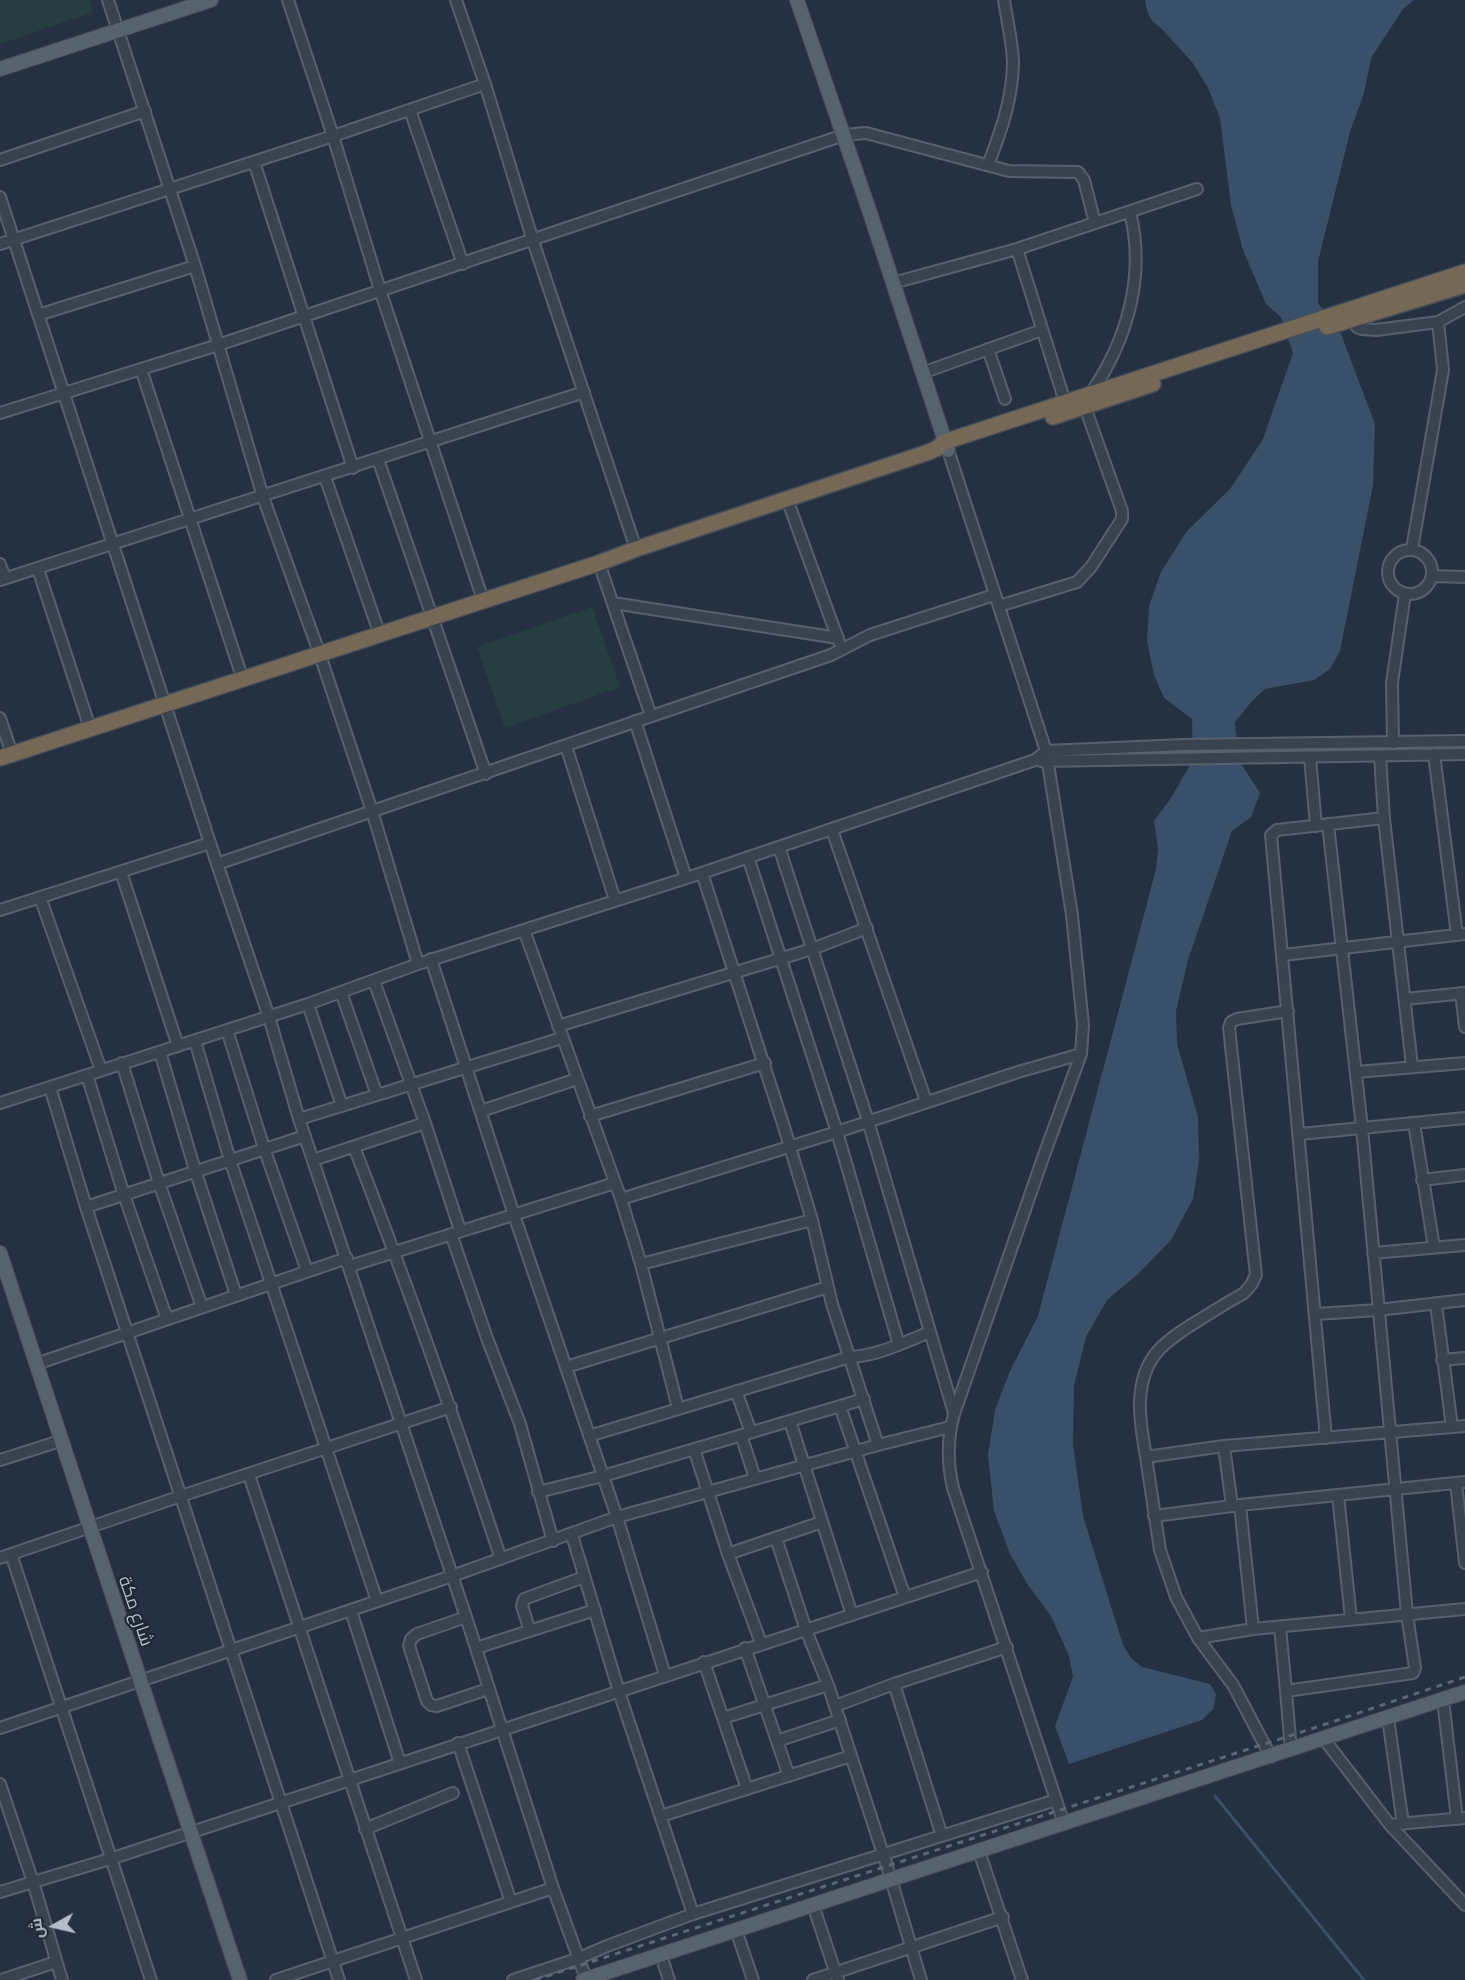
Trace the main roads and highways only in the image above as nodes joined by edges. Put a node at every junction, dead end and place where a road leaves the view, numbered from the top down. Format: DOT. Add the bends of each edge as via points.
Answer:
graph roads {
  1 [pos="211,0"];
  2 [pos="797,0"];
  3 [pos="0,69"];
  4 [pos="1465,272"];
  5 [pos="1465,285"];
  6 [pos="1347,318"];
  7 [pos="1088,400"];
  8 [pos="942,447"];
  9 [pos="6,756"];
  10 [pos="0,1254"];
  11 [pos="1465,1692"];
  12 [pos="240,1980"];
  13 [pos="585,1980"];
  1 -- 3 [label="main road"];
  2 -- 8 [label="main road" via="922,373"];
  4 -- 6 [label="highway"];
  5 -- 6 [label="highway"];
  6 -- 7 [label="highway"];
  7 -- 8 [label="highway"];
  7 -- 8 [label="highway" via="1065,402"];
  8 -- 9 [label="highway"];
  10 -- 12 [label="main road, شارع مكة"];
  11 -- 13 [label="main road"];
}
